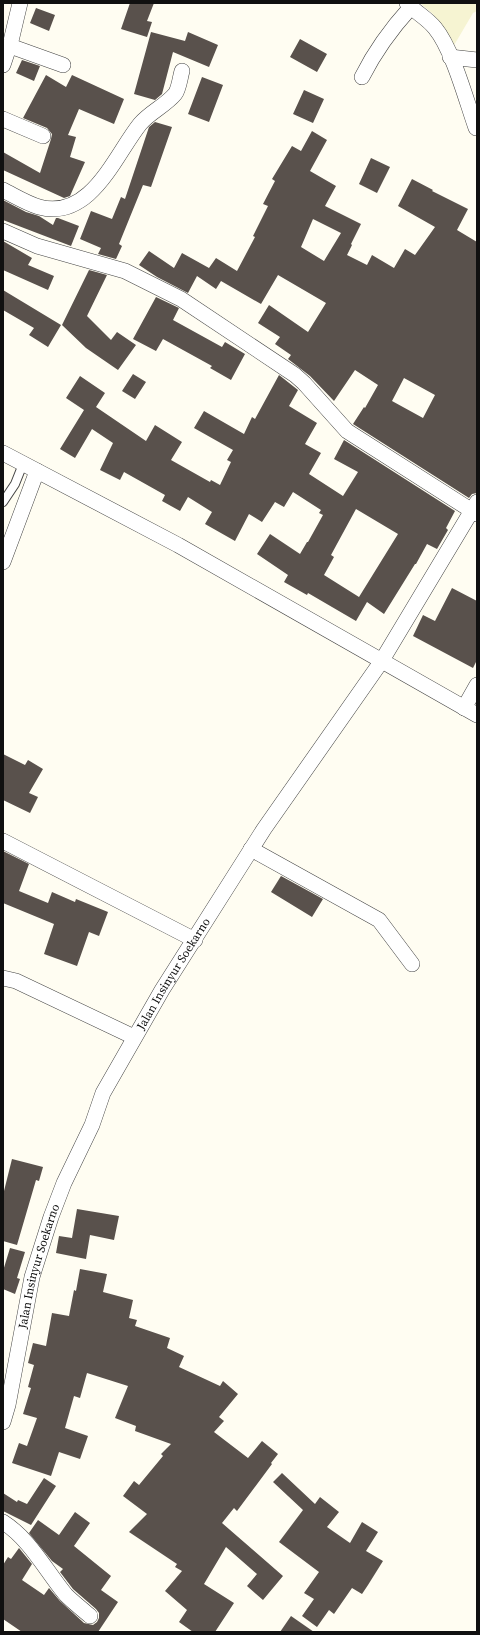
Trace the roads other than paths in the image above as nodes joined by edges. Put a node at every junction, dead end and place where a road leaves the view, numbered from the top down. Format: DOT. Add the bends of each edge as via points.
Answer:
graph roads {
  1 [pos="20,3"];
  2 [pos="409,5"];
  3 [pos="10,46"];
  4 [pos="450,57"];
  5 [pos="477,60"];
  6 [pos="3,65"];
  7 [pos="63,65"];
  8 [pos="182,71"];
  9 [pos="362,77"];
  10 [pos="3,119"];
  11 [pos="476,128"];
  12 [pos="43,136"];
  13 [pos="3,190"];
  14 [pos="3,231"];
  15 [pos="3,453"];
  16 [pos="23,464"];
  17 [pos="37,471"];
  18 [pos="3,502"];
  19 [pos="475,509"];
  20 [pos="3,562"];
  21 [pos="381,662"];
  22 [pos="477,685"];
  23 [pos="471,712"];
  24 [pos="3,841"];
  25 [pos="251,849"];
  26 [pos="195,940"];
  27 [pos="412,964"];
  28 [pos="3,978"];
  29 [pos="134,1037"];
  30 [pos="5,1404"];
  31 [pos="3,1422"];
  32 [pos="3,1522"];
  33 [pos="90,1616"];
  1 -- 3 [label="street"];
  2 -- 4 [label="street" via="435,28"];
  2 -- 9 [label="street" via="384,39"];
  3 -- 6 [label="street"];
  3 -- 7 [label="street"];
  4 -- 5 [label="street"];
  4 -- 11 [label="street"];
  8 -- 13 [label="street" via="176,93 140,123 113,165 85,198 63,207 40,207"];
  10 -- 12 [label="street"];
  14 -- 19 [label="street" via="37,246 125,270 181,299 295,375 347,431"];
  15 -- 16 [label="street"];
  16 -- 17 [label="street"];
  16 -- 18 [label="lane" via="15,484"];
  17 -- 20 [label="street"];
  17 -- 21 [label="street" via="178,545"];
  19 -- 21 [label="street, Jalan Insinyur Soekarno"];
  21 -- 23 [label="street"];
  21 -- 25 [label="street, Jalan Insinyur Soekarno"];
  22 -- 23 [label="street"];
  24 -- 26 [label="street"];
  25 -- 26 [label="street, Jalan Insinyur Soekarno"];
  25 -- 27 [label="street" via="379,920"];
  26 -- 29 [label="street, Jalan Insinyur Soekarno"];
  28 -- 29 [label="street" via="16,981"];
  29 -- 30 [label="street, Jalan Insinyur Soekarno" via="103,1093 92,1125 51,1217 32,1277"];
  30 -- 31 [label="street, Jalan Insinyur Soekarno"];
  32 -- 33 [label="street" via="32,1550 67,1596"];
}
